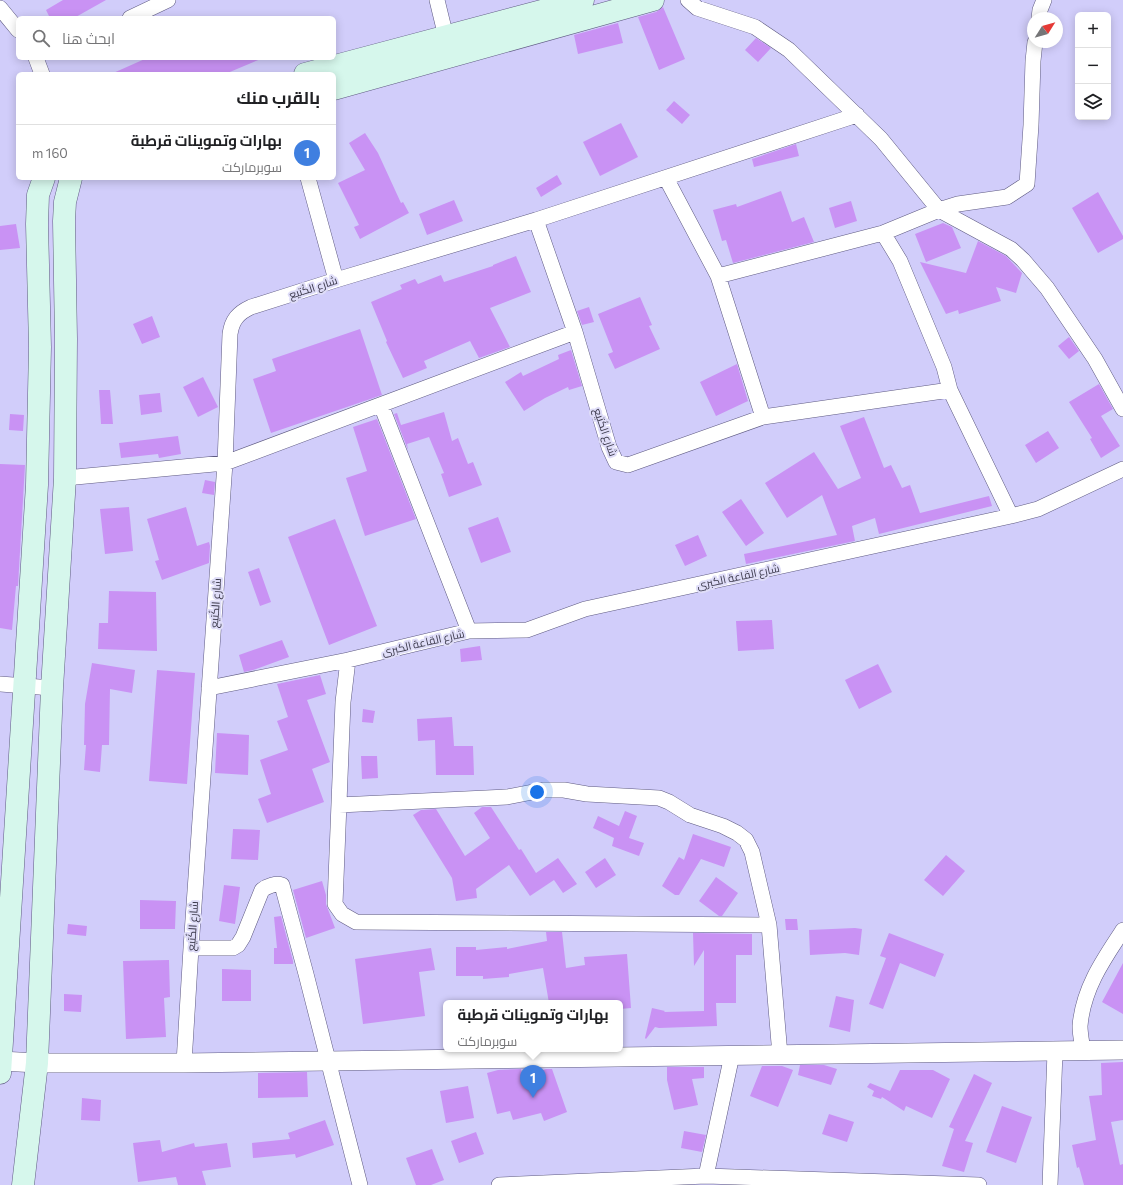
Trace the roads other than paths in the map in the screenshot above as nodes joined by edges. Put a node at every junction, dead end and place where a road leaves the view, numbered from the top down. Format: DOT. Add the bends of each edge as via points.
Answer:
graph roads {
  1 [pos="437,0"];
  2 [pos="584,0"];
  3 [pos="653,0"];
  4 [pos="688,0"];
  5 [pos="1044,0"];
  6 [pos="160,2"];
  7 [pos="0,8"];
  8 [pos="1040,12"];
  9 [pos="134,16"];
  10 [pos="16,28"];
  11 [pos="446,36"];
  12 [pos="1035,48"];
  13 [pos="38,60"];
  14 [pos="41,72"];
  15 [pos="312,72"];
  16 [pos="336,88"];
  17 [pos="857,115"];
  18 [pos="666,178"];
  19 [pos="43,180"];
  20 [pos="70,180"];
  21 [pos="309,180"];
  22 [pos="939,210"];
  23 [pos="536,220"];
  24 [pos="883,233"];
  25 [pos="718,276"];
  26 [pos="336,280"];
  27 [pos="575,332"];
  28 [pos="950,390"];
  29 [pos="381,405"];
  30 [pos="1123,409"];
  31 [pos="763,417"];
  32 [pos="225,463"];
  33 [pos="1123,469"];
  34 [pos="65,478"];
  35 [pos="1011,516"];
  36 [pos="469,631"];
  37 [pos="348,660"];
  38 [pos="0,684"];
  39 [pos="25,686"];
  40 [pos="52,688"];
  41 [pos="209,688"];
  42 [pos="339,805"];
  43 [pos="769,925"];
  44 [pos="1123,930"];
  45 [pos="191,948"];
  46 [pos="1123,1050"];
  47 [pos="1083,1051"];
  48 [pos="1055,1052"];
  49 [pos="732,1055"];
  50 [pos="780,1055"];
  51 [pos="328,1061"];
  52 [pos="37,1063"];
  53 [pos="184,1063"];
  54 [pos="0,1065"];
  55 [pos="706,1176"];
  56 [pos="919,1184"];
  57 [pos="23,1185"];
  58 [pos="360,1185"];
  59 [pos="499,1185"];
  60 [pos="979,1185"];
  61 [pos="1050,1185"];
  1 -- 11 [label="street"];
  2 -- 11 [label="main road"];
  3 -- 16 [label="main road"];
  4 -- 17 [label="street" via="697,8 755,27 789,50"];
  5 -- 8 [label="street"];
  6 -- 9 [label="street"];
  7 -- 10 [label="street"];
  11 -- 15 [label="main road"];
  12 -- 22 [label="street" via="1027,184 1007,197 958,204"];
  13 -- 14 [label="street"];
  17 -- 18 [label="street"];
  17 -- 22 [label="street" via="881,139"];
  18 -- 23 [label="street"];
  18 -- 25 [label="street"];
  19 -- 39 [label="main road" via="38,195 40,347 37,485"];
  20 -- 34 [label="main road" via="64,221"];
  21 -- 26 [label="street"];
  22 -- 24 [label="street"];
  22 -- 30 [label="street" via="1011,249 1023,260 1047,288 1095,359"];
  23 -- 26 [label="street, شارع الكُتيع"];
  23 -- 27 [label="street, شارع الكُتيع"];
  24 -- 25 [label="street"];
  24 -- 28 [label="street" via="900,261 944,367"];
  25 -- 31 [label="street"];
  26 -- 32 [label="street, شارع الكُتيع" via="251,307 235,318 230,334"];
  27 -- 29 [label="street"];
  27 -- 31 [label="street, شارع الكُتيع" via="609,447 616,462 628,465"];
  28 -- 31 [label="street, شارع الكُتيع"];
  28 -- 35 [label="street"];
  29 -- 32 [label="street"];
  29 -- 36 [label="street"];
  32 -- 34 [label="street"];
  32 -- 41 [label="street, شارع الكُتيع"];
  33 -- 35 [label="street, شارع القاعة الكبرى" via="1038,509"];
  34 -- 40 [label="main road"];
  35 -- 36 [label="street, شارع القاعة الكبرى" via="585,609 527,630"];
  36 -- 37 [label="street, شارع القاعة الكبرى"];
  37 -- 41 [label="street, شارع القاعة الكبرى"];
  37 -- 42 [label="street" via="343,702"];
  38 -- 39 [label="street"];
  39 -- 40 [label="street"];
  39 -- 54 [label="main road"];
  40 -- 52 [label="main road"];
  41 -- 45 [label="street, شارع الكُتيع"];
  42 -- 43 [label="street" via="507,797 543,790 659,798 690,815 724,826 746,840 752,852"];
  42 -- 43 [label="street" via="335,904 342,914 356,922"];
  43 -- 50 [label="street"];
  44 -- 47 [label="street" via="1100,965 1086,994 1080,1027"];
  45 -- 51 [label="street" via="233,948 238,945 262,890 277,884 282,886"];
  45 -- 53 [label="street, شارع الكُتيع"];
  46 -- 47 [label="street"];
  47 -- 48 [label="street"];
  48 -- 50 [label="street"];
  48 -- 61 [label="street"];
  49 -- 50 [label="street"];
  49 -- 51 [label="street"];
  49 -- 55 [label="street"];
  51 -- 53 [label="street"];
  51 -- 58 [label="street"];
  52 -- 53 [label="street"];
  52 -- 54 [label="street"];
  52 -- 57 [label="main road"];
  55 -- 56 [label="street"];
  55 -- 59 [label="street"];
  56 -- 60 [label="street"];
}
